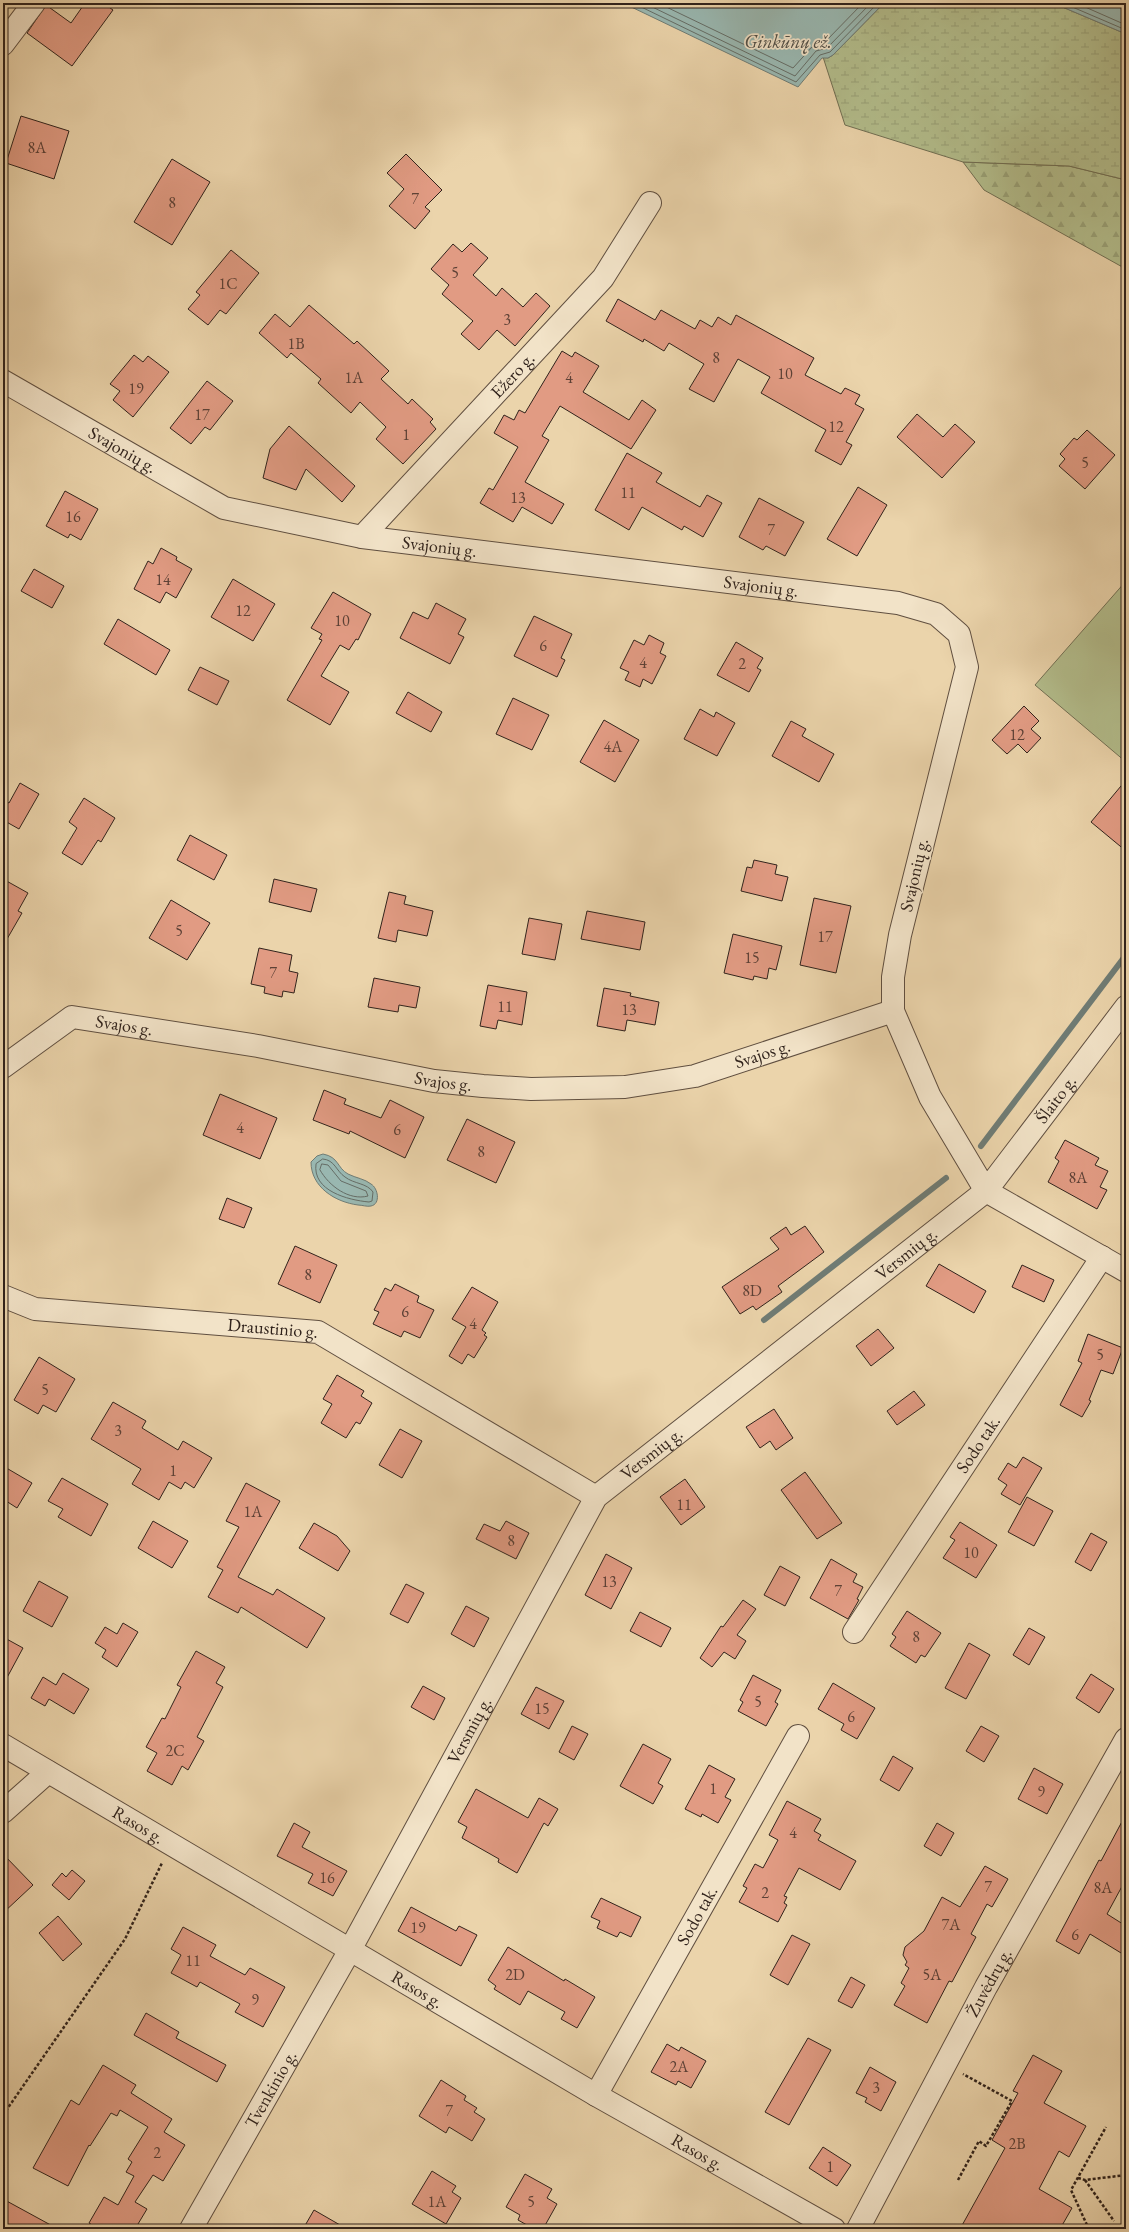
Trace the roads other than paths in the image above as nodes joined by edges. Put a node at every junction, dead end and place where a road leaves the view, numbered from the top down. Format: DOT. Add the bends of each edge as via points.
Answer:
graph roads {
  1 [pos="34,3"];
  2 [pos="3,44"];
  3 [pos="650,203"];
  4 [pos="3,381"];
  5 [pos="362,537"];
  6 [pos="1126,1007"];
  7 [pos="893,1011"];
  8 [pos="3,1067"];
  9 [pos="986,1192"];
  10 [pos="1102,1257"];
  11 [pos="1126,1270"];
  12 [pos="3,1296"];
  13 [pos="596,1496"];
  14 [pos="854,1632"];
  15 [pos="798,1736"];
  16 [pos="1126,1739"];
  17 [pos="3,1745"];
  18 [pos="48,1772"];
  19 [pos="3,1812"];
  20 [pos="350,1950"];
  21 [pos="596,2095"];
  22 [pos="191,2229"];
  23 [pos="834,2229"];
  24 [pos="858,2229"];
  1 -- 2 [label="street"];
  3 -- 5 [label="street, Ežero g." via="603,278"];
  4 -- 5 [label="street, Svajonių g." via="224,508"];
  5 -- 7 [label="street, Svajonių g." via="898,603 936,614 959,634 967,667 900,935 893,977"];
  6 -- 9 [label="street, Šlaito g."];
  7 -- 8 [label="street, Svajos g." via="695,1076 625,1087 531,1089 441,1081 258,1046 72,1017"];
  7 -- 9 [label="street, Svajonių g." via="930,1097"];
  9 -- 10 [label="street"];
  9 -- 13 [label="street, Versmių g."];
  10 -- 11 [label="street"];
  10 -- 14 [label="street, Sodo tak."];
  12 -- 13 [label="street, Draustinio g." via="35,1309 318,1332"];
  13 -- 20 [label="street, Versmių g."];
  15 -- 21 [label="street, Sodo tak."];
  16 -- 24 [label="street, Žuvėdrų g." via="986,1988"];
  17 -- 18 [label="street, Rasos g."];
  18 -- 19 [label="street"];
  18 -- 20 [label="street, Rasos g."];
  20 -- 21 [label="street, Rasos g."];
  20 -- 22 [label="street, Tvenkinio g."];
  21 -- 23 [label="street, Rasos g."];
}
